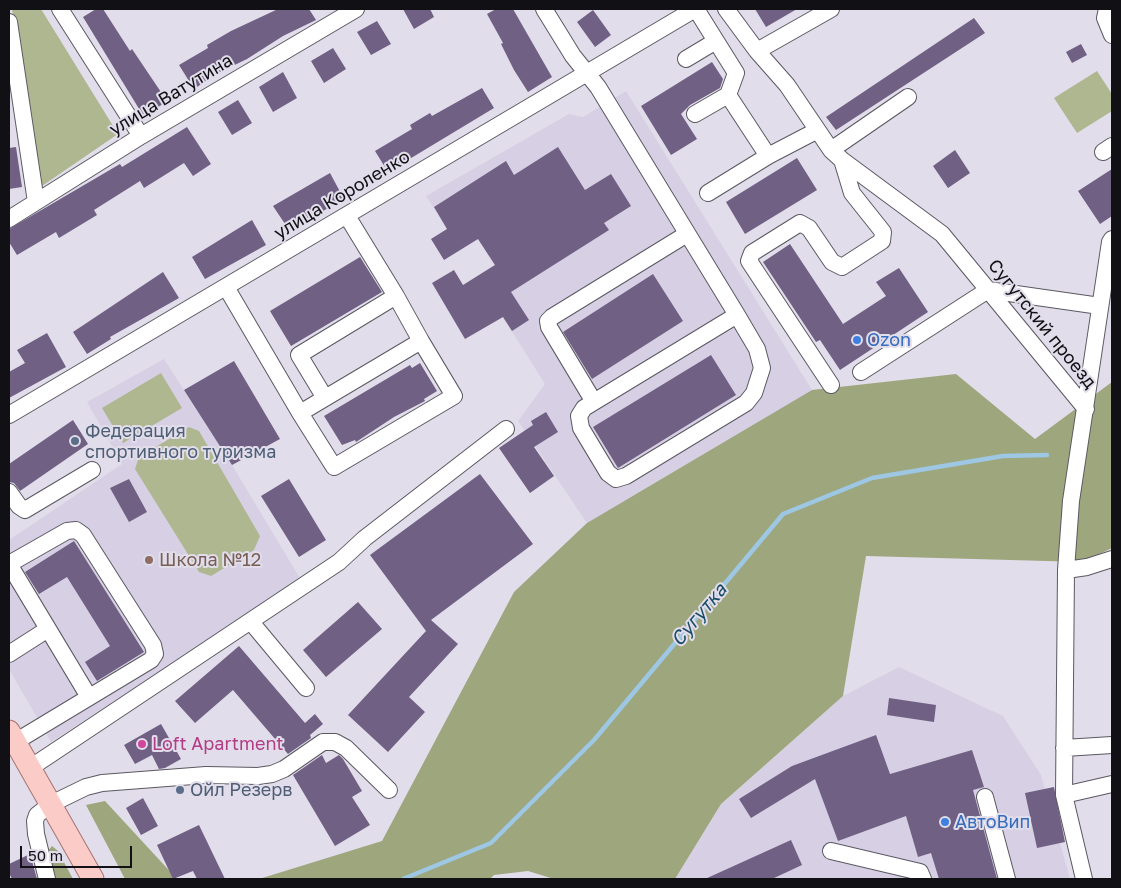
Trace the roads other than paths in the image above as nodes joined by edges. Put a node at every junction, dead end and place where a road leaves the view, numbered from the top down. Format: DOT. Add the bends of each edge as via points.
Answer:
graph roads {
  1 [pos="356,9"];
  2 [pos="544,9"];
  3 [pos="695,9"];
  4 [pos="726,9"];
  5 [pos="831,9"];
  6 [pos="1107,9"];
  7 [pos="63,10"];
  8 [pos="9,22"];
  9 [pos="1112,36"];
  10 [pos="716,41"];
  11 [pos="757,51"];
  12 [pos="686,59"];
  13 [pos="587,74"];
  14 [pos="728,95"];
  15 [pos="908,97"];
  16 [pos="695,114"];
  17 [pos="816,131"];
  18 [pos="141,136"];
  19 [pos="836,155"];
  20 [pos="768,156"];
  21 [pos="708,193"];
  22 [pos="36,202"];
  23 [pos="347,216"];
  24 [pos="9,219"];
  25 [pos="687,234"];
  26 [pos="1112,239"];
  27 [pos="226,287"];
  28 [pos="988,290"];
  29 [pos="396,296"];
  30 [pos="1100,306"];
  31 [pos="737,315"];
  32 [pos="420,341"];
  33 [pos="861,372"];
  34 [pos="831,385"];
  35 [pos="325,398"];
  36 [pos="594,402"];
  37 [pos="1086,409"];
  38 [pos="300,413"];
  39 [pos="9,414"];
  40 [pos="506,429"];
  41 [pos="92,470"];
  42 [pos="9,492"];
  43 [pos="1112,560"];
  44 [pos="9,564"];
  45 [pos="1066,570"];
  46 [pos="251,622"];
  47 [pos="48,629"];
  48 [pos="9,654"];
  49 [pos="306,688"];
  50 [pos="89,697"];
  51 [pos="12,737"];
  52 [pos="1112,745"];
  53 [pos="1064,748"];
  54 [pos="30,768"];
  55 [pos="1112,784"];
  56 [pos="389,790"];
  57 [pos="1064,794"];
  58 [pos="984,797"];
  59 [pos="51,804"];
  60 [pos="831,851"];
  61 [pos="47,879"];
  62 [pos="93,879"];
  63 [pos="923,879"];
  64 [pos="1007,879"];
  65 [pos="1084,879"];
  1 -- 18 [label="street, улица Ватутина"];
  2 -- 13 [label="street"];
  3 -- 10 [label="street"];
  3 -- 13 [label="street, улица Короленко"];
  4 -- 11 [label="street, Сугутский проезд"];
  5 -- 11 [label="street"];
  6 -- 9 [label="street" via="1105,18"];
  7 -- 18 [label="street"];
  8 -- 22 [label="street"];
  10 -- 12 [label="street"];
  10 -- 14 [label="street" via="736,73"];
  11 -- 17 [label="street, Сугутский проезд" via="787,85"];
  13 -- 23 [label="street, улица Короленко"];
  13 -- 25 [label="street"];
  14 -- 16 [label="street"];
  14 -- 20 [label="street"];
  15 -- 19 [label="street"];
  17 -- 19 [label="street, Сугутский проезд"];
  17 -- 20 [label="street"];
  18 -- 22 [label="street, улица Ватутина"];
  19 -- 28 [label="street, Сугутский проезд" via="942,234"];
  19 -- 34 [label="street" via="852,193 883,232 882,241 842,267 832,262 809,228 800,223 752,253 749,261"];
  20 -- 21 [label="street"];
  22 -- 24 [label="street, улица Ватутина"];
  23 -- 27 [label="street, улица Короленко"];
  23 -- 29 [label="street"];
  25 -- 31 [label="street"];
  25 -- 36 [label="street" via="548,321"];
  26 -- 30 [label="street"];
  27 -- 38 [label="street"];
  27 -- 39 [label="street, улица Короленко"];
  28 -- 30 [label="street"];
  28 -- 33 [label="street"];
  28 -- 37 [label="street, Сугутский проезд"];
  29 -- 32 [label="street"];
  29 -- 35 [label="street" via="299,355"];
  30 -- 37 [label="street"];
  31 -- 36 [label="street"];
  31 -- 36 [label="street" via="758,349 762,368 754,393 746,403 626,476 616,479 608,473 581,428 579,416"];
  32 -- 35 [label="street"];
  32 -- 38 [label="street" via="454,396 334,467"];
  35 -- 38 [label="street"];
  37 -- 45 [label="street, Сугутский проезд" via="1070,501"];
  40 -- 46 [label="street" via="365,538 340,562"];
  41 -- 42 [label="street" via="24,510"];
  43 -- 45 [label="street"];
  44 -- 47 [label="street"];
  44 -- 50 [label="street" via="67,531 76,530 83,535 153,645 155,654 150,660"];
  45 -- 53 [label="street, Сугутский проезд"];
  46 -- 49 [label="street"];
  46 -- 54 [label="street"];
  47 -- 48 [label="street"];
  47 -- 50 [label="street"];
  50 -- 51 [label="street"];
  51 -- 54 [label="main road"];
  52 -- 53 [label="street"];
  53 -- 57 [label="street, Сугутский проезд"];
  54 -- 59 [label="main road"];
  55 -- 57 [label="street"];
  56 -- 59 [label="street" via="346,748 335,742 323,742 272,774 206,775 102,784 86,787"];
  57 -- 65 [label="street, Сугутский проезд"];
  58 -- 64 [label="street"];
  59 -- 61 [label="street" via="37,815 35,821"];
  59 -- 62 [label="main road"];
  60 -- 63 [label="street" via="920,872"];
}
